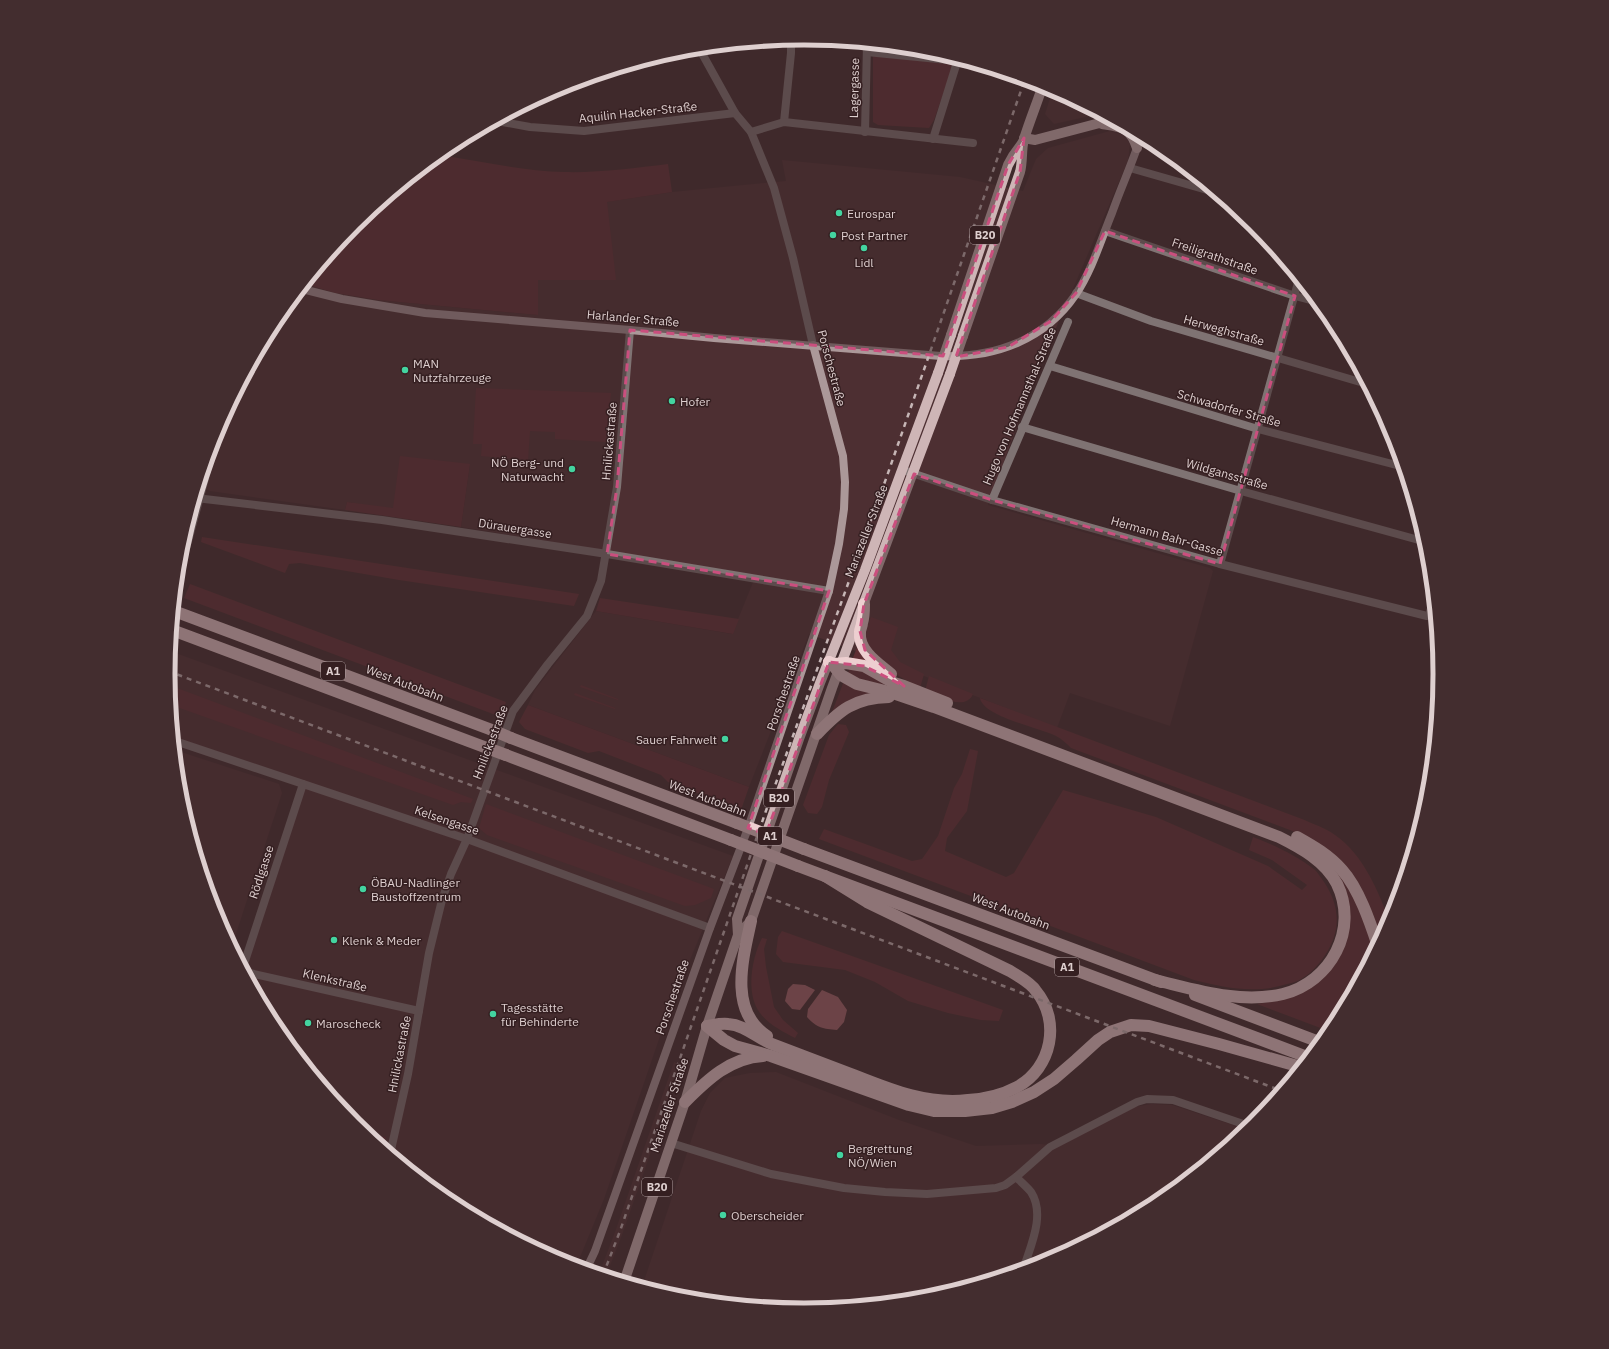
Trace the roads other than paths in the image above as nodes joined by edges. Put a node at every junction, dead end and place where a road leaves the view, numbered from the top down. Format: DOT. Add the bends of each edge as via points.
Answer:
graph roads {
  1 [pos="791,45"];
  2 [pos="867,48"];
  3 [pos="868,48"];
  4 [pos="702,53"];
  5 [pos="902,53"];
  6 [pos="957,64"];
  7 [pos="1041,91"];
  8 [pos="735,113"];
  9 [pos="503,122"];
  10 [pos="784,122"];
  11 [pos="1105,122"];
  12 [pos="1098,124"];
  13 [pos="1114,127"];
  14 [pos="751,132"];
  15 [pos="866,132"];
  16 [pos="1024,138"];
  17 [pos="1134,138"];
  18 [pos="933,139"];
  19 [pos="1139,142"];
  20 [pos="973,143"];
  21 [pos="1137,148"];
  22 [pos="1130,168"];
  23 [pos="1206,190"];
  24 [pos="1105,231"];
  25 [pos="1298,284"];
  26 [pos="306,290"];
  27 [pos="1076,293"];
  28 [pos="1295,296"];
  29 [pos="1310,300"];
  30 [pos="1068,322"];
  31 [pos="630,330"];
  32 [pos="813,345"];
  33 [pos="964,356"];
  34 [pos="1278,359"];
  35 [pos="1050,366"];
  36 [pos="1362,383"];
  37 [pos="1022,427"];
  38 [pos="1258,429"];
  39 [pos="1398,466"];
  40 [pos="903,470"];
  41 [pos="914,474"];
  42 [pos="1241,491"];
  43 [pos="200,498"];
  44 [pos="992,500"];
  45 [pos="1419,540"];
  46 [pos="607,554"];
  47 [pos="1220,564"];
  48 [pos="829,591"];
  49 [pos="864,604"];
  50 [pos="1431,609"];
  51 [pos="178,612"];
  52 [pos="176,632"];
  53 [pos="829,662"];
  54 [pos="840,667"];
  55 [pos="904,691"];
  56 [pos="817,734"];
  57 [pos="179,742"];
  58 [pos="303,784"];
  59 [pos="467,839"];
  60 [pos="825,876"];
  61 [pos="751,921"];
  62 [pos="710,928"];
  63 [pos="738,935"];
  64 [pos="1375,938"];
  65 [pos="245,962"];
  66 [pos="251,973"];
  67 [pos="1155,980"];
  68 [pos="419,1011"];
  69 [pos="707,1026"];
  70 [pos="1316,1041"];
  71 [pos="788,1049"];
  72 [pos="771,1056"];
  73 [pos="1305,1056"];
  74 [pos="1298,1066"];
  75 [pos="685,1102"];
  76 [pos="1245,1125"];
  77 [pos="671,1143"];
  78 [pos="391,1150"];
  79 [pos="1016,1176"];
  80 [pos="1025,1264"];
  81 [pos="588,1266"];
  82 [pos="625,1278"];
  1 -- 10 [label="street"];
  2 -- 15 [label="street, Lagergasse"];
  3 -- 5 [label="street"];
  4 -- 8 [label="street, Porschestraße"];
  6 -- 18 [label="street"];
  7 -- 16 [label="main road, Mariazeller Straße / B20"];
  8 -- 9 [label="street, Aquilin Hacker-Straße" via="584,131"];
  8 -- 14 [label="street, Porschestraße"];
  10 -- 14 [label="street"];
  10 -- 15 [label="street"];
  11 -- 12 [label="main road"];
  12 -- 13 [label="main road"];
  12 -- 16 [label="main road" via="1035,140"];
  14 -- 32 [label="street, Porschestraße" via="774,188"];
  15 -- 18 [label="street"];
  16 -- 40 [label="main road, Mariazeller Straße / B20, bridge" via="1008,165"];
  16 -- 41 [label="main road, Mariazeller Straße / B20, bridge" via="1020,172"];
  17 -- 21 [label="main road"];
  18 -- 20 [label="street"];
  19 -- 21 [label="main road, Hugo von Hofmannsthal-Straße"];
  21 -- 22 [label="main road, Hugo von Hofmannsthal-Straße"];
  22 -- 23 [label="street"];
  22 -- 24 [label="main road, Hugo von Hofmannsthal-Straße"];
  24 -- 27 [label="main road, Hugo von Hofmannsthal-Straße"];
  24 -- 28 [label="street, Freiligrathstraße"];
  25 -- 28 [label="street"];
  26 -- 31 [label="main road, Harlander Straße" via="414,312"];
  27 -- 33 [label="main road, Hugo von Hofmannsthal-Straße" via="1052,321 1020,342 997,351"];
  27 -- 34 [label="street, Herweghstraße" via="1151,321"];
  28 -- 29 [label="street, Freiligrathstraße"];
  28 -- 34 [label="street"];
  30 -- 35 [label="street, Hugo von Hofmannsthal-Straße"];
  31 -- 32 [label="main road, Harlander Straße"];
  31 -- 46 [label="street, Hnilickastraße" via="617,487"];
  32 -- 33 [label="main road, Harlander Straße"];
  32 -- 48 [label="main road, Porschestraße" via="843,456 845,482 839,544"];
  34 -- 36 [label="street, Herweghstraße"];
  34 -- 38 [label="street"];
  35 -- 37 [label="street, Hugo von Hofmannsthal-Straße"];
  35 -- 38 [label="street, Schwadorfer Straße"];
  37 -- 42 [label="street, Wildgansstraße"];
  37 -- 44 [label="street, Hugo von Hofmannsthal-Straße"];
  38 -- 39 [label="street, Schwadorfer Straße"];
  38 -- 42 [label="street"];
  40 -- 41 [label="street, Hermann Bahr-Gasse"];
  40 -- 53 [label="main road, Mariazeller Straße / B20"];
  41 -- 44 [label="street, Hermann Bahr-Gasse"];
  41 -- 49 [label="main road, Mariazeller Straße / B20"];
  42 -- 45 [label="street, Wildgansstraße"];
  42 -- 47 [label="street"];
  43 -- 46 [label="street, Dürauergasse" via="382,520"];
  44 -- 47 [label="street, Hermann Bahr-Gasse"];
  46 -- 48 [label="street, Dürauergasse"];
  46 -- 59 [label="street, Hnilickastraße" via="601,581 587,616 514,711"];
  47 -- 50 [label="street, Hermann Bahr-Gasse" via="1428,616"];
  48 -- 62 [label="main road, Porschestraße" via="750,824"];
  49 -- 54 [label="main road, Mariazeller Straße / B20"];
  49 -- 55 [label="highway" via="860,637 864,650"];
  51 -- 67 [label="highway, West Autobahn / A1, bridge"];
  52 -- 60 [label="highway, A1, bridge"];
  53 -- 54 [label="highway"];
  53 -- 63 [label="main road, Mariazeller Straße / B20" via="799,739 737,919"];
  54 -- 55 [label="highway" via="864,666"];
  54 -- 55 [label="highway" via="841,675 857,684"];
  54 -- 56 [label="main road, Mariazeller Straße / B20"];
  55 -- 56 [label="highway" via="863,700 849,706 832,718"];
  55 -- 64 [label="highway" via="1037,738 1291,834 1319,849 1342,870 1355,889"];
  55 -- 67 [label="highway" via="1279,837 1314,857 1336,883 1343,901 1343,933 1325,969 1307,983 1284,993 1249,998"];
  56 -- 61 [label="main road, Mariazeller Straße / B20"];
  57 -- 58 [label="street, Kelsengasse"];
  58 -- 59 [label="street, Kelsengasse"];
  58 -- 65 [label="street, Rödlgasse"];
  59 -- 62 [label="street, Kelsengasse"];
  59 -- 68 [label="street, Hnilickastraße" via="442,900"];
  60 -- 71 [label="highway" via="867,902 1025,981 1036,990 1047,1010 1051,1022 1050,1039 1041,1065 1018,1087 985,1098 960,1101 925,1100 898,1092"];
  60 -- 73 [label="highway, A1"];
  61 -- 63 [label="main road, Mariazeller Straße / B20"];
  61 -- 71 [label="highway" via="742,961 741,994 752,1022 763,1033"];
  62 -- 81 [label="main road, Porschestraße"];
  63 -- 69 [label="main road, Mariazeller Straße / B20"];
  66 -- 68 [label="street, Klenkstraße"];
  67 -- 70 [label="highway, West Autobahn / A1"];
  68 -- 78 [label="street, Hnilickastraße"];
  69 -- 71 [label="highway" via="736,1025"];
  69 -- 72 [label="highway" via="735,1046"];
  69 -- 75 [label="main road, Mariazeller Straße / B20"];
  72 -- 74 [label="highway" via="909,1105 934,1111 992,1108 1012,1102 1034,1092 1064,1071 1110,1032 1131,1025 1149,1026"];
  72 -- 75 [label="highway" via="751,1057 729,1065 708,1079"];
  75 -- 77 [label="main road, Mariazeller Straße / B20"];
  76 -- 79 [label="street" via="1173,1100 1147,1099 1050,1147"];
  77 -- 79 [label="street" via="771,1174 878,1192 927,1194 996,1188 1005,1185"];
  77 -- 82 [label="main road, Mariazeller Straße / B20"];
  79 -- 80 [label="street" via="1031,1193 1036,1204 1037,1224"];
}
